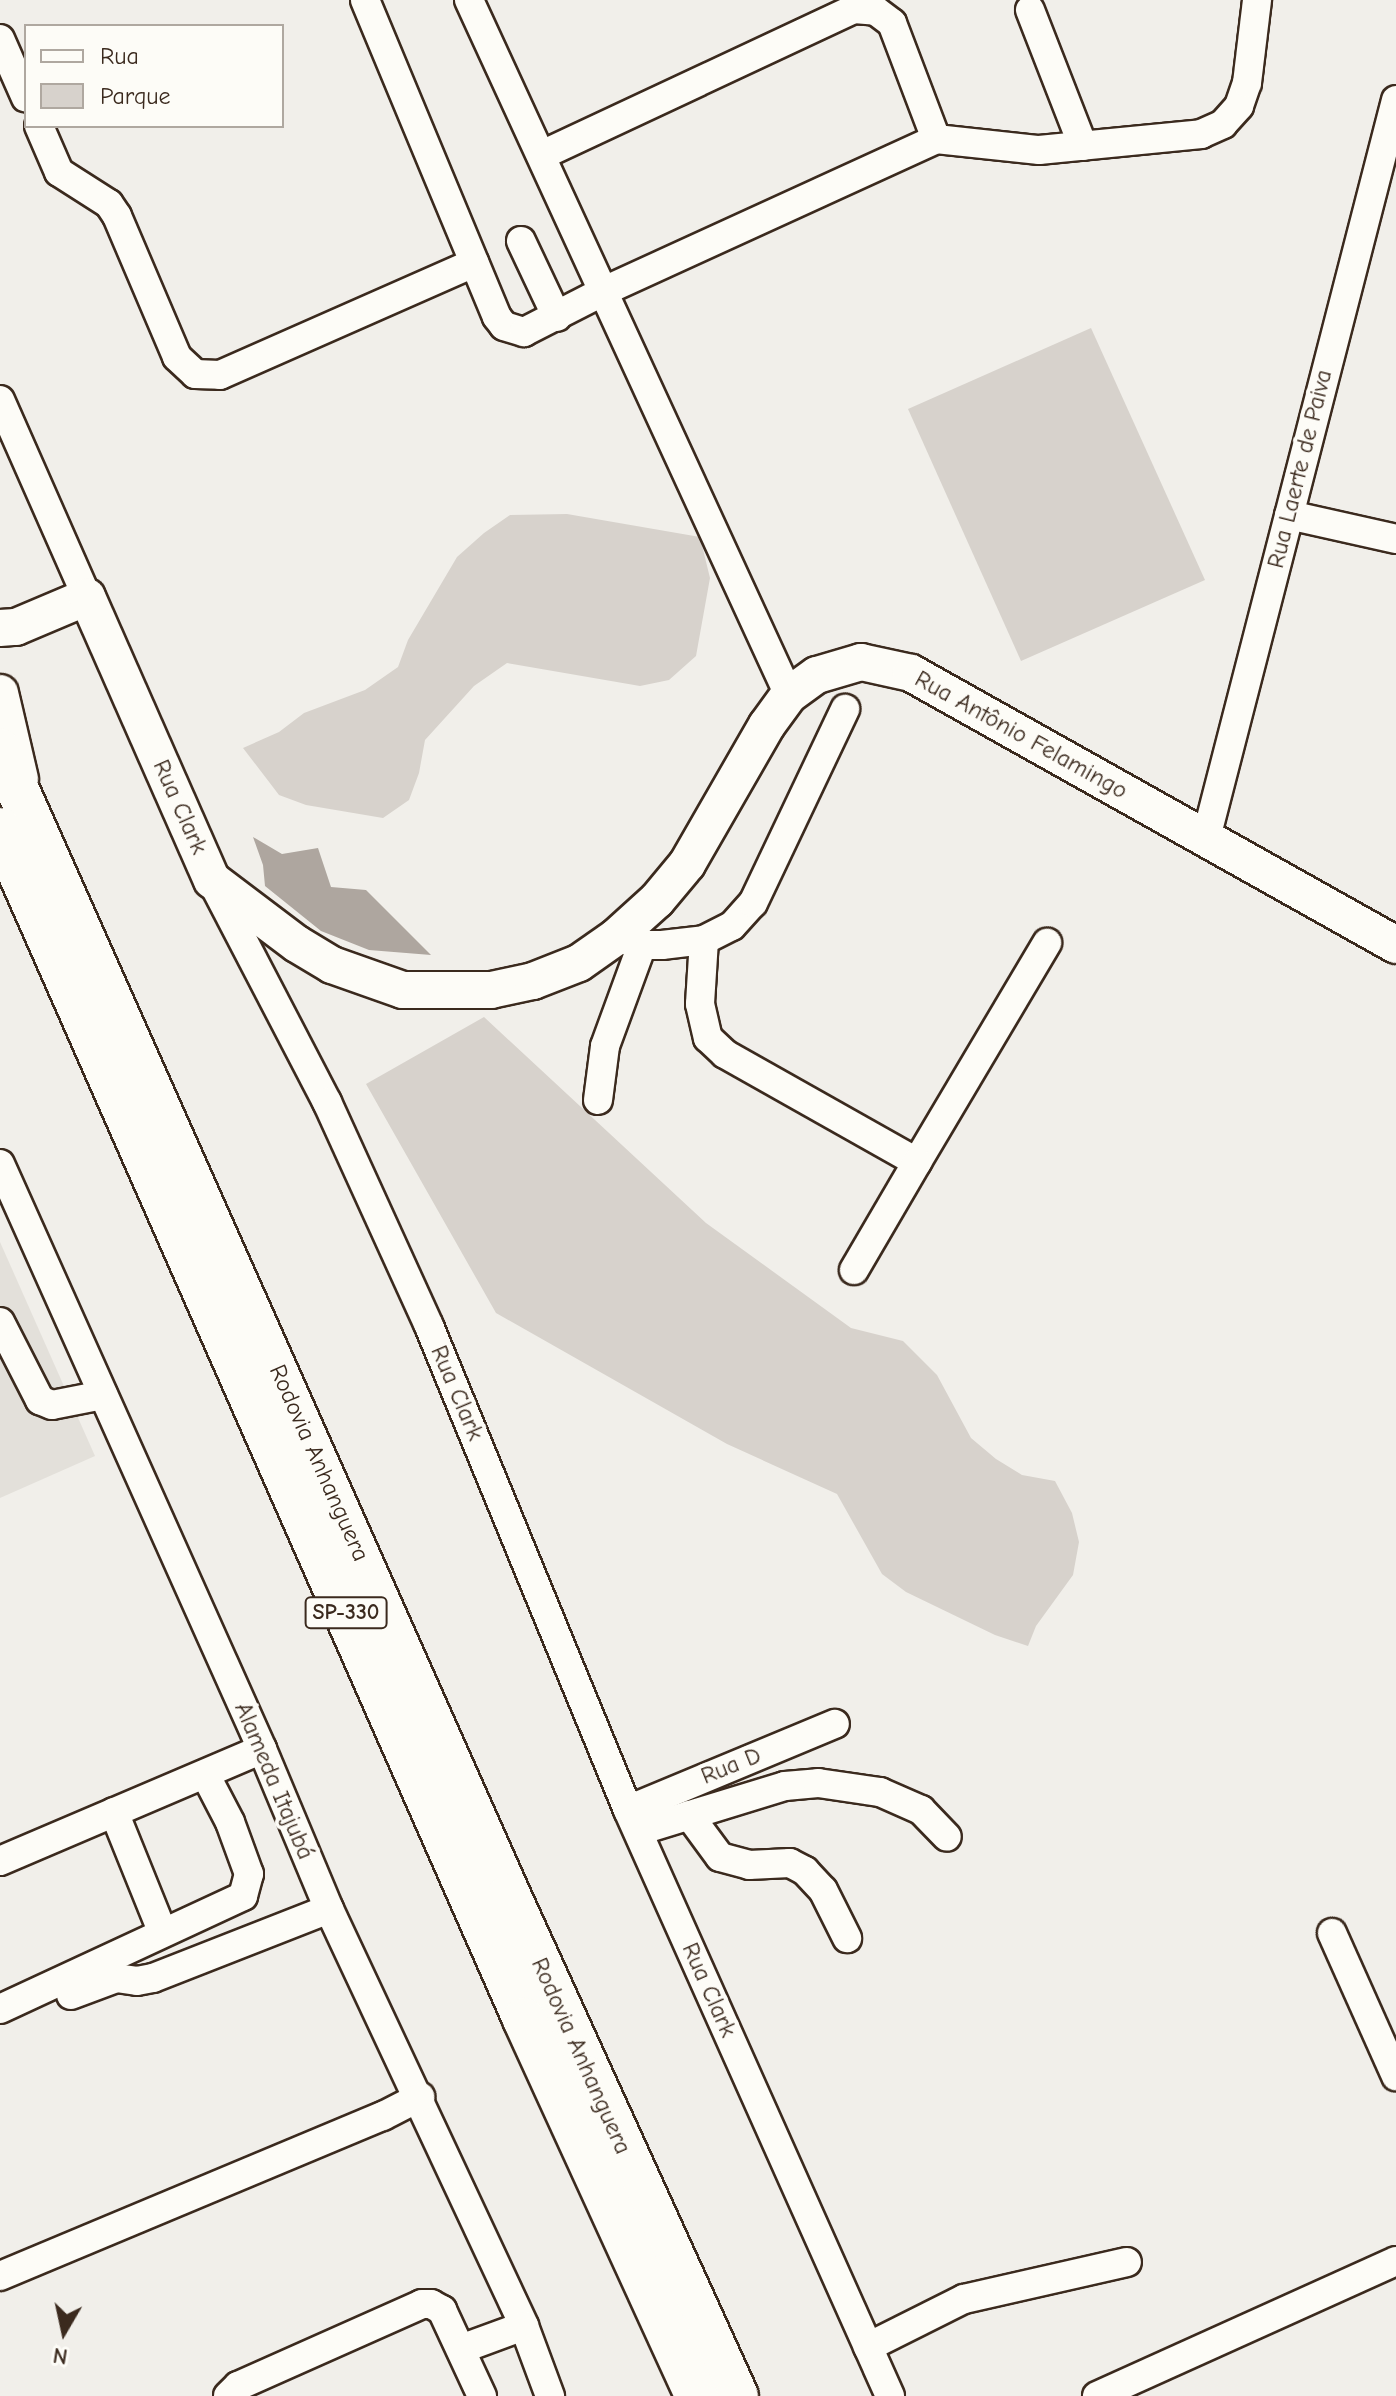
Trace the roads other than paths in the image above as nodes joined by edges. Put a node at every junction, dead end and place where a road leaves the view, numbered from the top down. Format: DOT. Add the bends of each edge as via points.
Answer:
graph roads {
  1 [pos="365,0"];
  2 [pos="469,0"];
  3 [pos="1257,0"];
  4 [pos="1030,10"];
  5 [pos="0,39"];
  6 [pos="24,93"];
  7 [pos="1396,100"];
  8 [pos="40,128"];
  9 [pos="936,139"];
  10 [pos="1083,146"];
  11 [pos="542,155"];
  12 [pos="521,241"];
  13 [pos="474,263"];
  14 [pos="602,292"];
  15 [pos="557,317"];
  16 [pos="0,400"];
  17 [pos="1289,515"];
  18 [pos="1396,539"];
  19 [pos="87,597"];
  20 [pos="42,617"];
  21 [pos="0,628"];
  22 [pos="0,660"];
  23 [pos="0,693"];
  24 [pos="789,695"];
  25 [pos="845,709"];
  26 [pos="0,750"];
  27 [pos="13,818"];
  28 [pos="1206,838"];
  29 [pos="212,880"];
  30 [pos="704,940"];
  31 [pos="629,941"];
  32 [pos="1047,943"];
  33 [pos="1396,945"];
  34 [pos="598,1100"];
  35 [pos="917,1162"];
  36 [pos="0,1164"];
  37 [pos="854,1270"];
  38 [pos="0,1322"];
  39 [pos="103,1395"];
  40 [pos="835,1724"];
  41 [pos="262,1749"];
  42 [pos="205,1774"];
  43 [pos="114,1812"];
  44 [pos="689,1815"];
  45 [pos="633,1820"];
  46 [pos="947,1837"];
  47 [pos="0,1861"];
  48 [pos="329,1909"];
  49 [pos="162,1931"];
  50 [pos="1332,1933"];
  51 [pos="847,1938"];
  52 [pos="0,2009"];
  53 [pos="0,2028"];
  54 [pos="1396,2076"];
  55 [pos="420,2097"];
  56 [pos="1396,2261"];
  57 [pos="1127,2262"];
  58 [pos="0,2276"];
  59 [pos="524,2326"];
  60 [pos="868,2347"];
  61 [pos="461,2349"];
  62 [pos="228,2396"];
  63 [pos="482,2396"];
  64 [pos="550,2396"];
  65 [pos="697,2396"];
  66 [pos="737,2396"];
  67 [pos="890,2396"];
  68 [pos="1097,2396"];
  1 -- 13 [label="street"];
  2 -- 11 [label="street"];
  3 -- 10 [label="street" via="1247,83 1239,106 1223,124 1201,134"];
  4 -- 10 [label="street"];
  5 -- 6 [label="street"];
  7 -- 17 [label="street, Rua Laerte de Paiva"];
  8 -- 13 [label="street" via="59,172 109,204 117,216 177,357 195,374 220,375"];
  9 -- 10 [label="street" via="1012,149"];
  9 -- 11 [label="street" via="892,23 876,11 854,9"];
  9 -- 14 [label="street"];
  11 -- 14 [label="street"];
  12 -- 15 [label="street"];
  13 -- 15 [label="street" via="504,326 524,332"];
  14 -- 15 [label="street"];
  14 -- 24 [label="street"];
  16 -- 19 [label="street, Rua Clark"];
  17 -- 18 [label="street"];
  17 -- 28 [label="street, Rua Laerte de Paiva"];
  19 -- 20 [label="main road"];
  19 -- 29 [label="main road, Rua Clark"];
  20 -- 21 [label="main road"];
  20 -- 22 [label="main road"];
  23 -- 27 [label="main road"];
  24 -- 28 [label="main road, Rua Antônio Felamingo" via="837,666 861,662 911,673"];
  24 -- 31 [label="main road, Rua Antônio Felamingo" via="687,864"];
  25 -- 30 [label="street" via="753,903 732,926"];
  26 -- 27 [label="highway, Rodovia Anhanguera / SP-330"];
  27 -- 65 [label="highway, Rodovia Anhanguera / SP-330" via="524,2019"];
  27 -- 66 [label="highway, Rodovia Anhanguera / SP-330"];
  28 -- 33 [label="main road, Rua Antônio Felamingo"];
  29 -- 31 [label="main road, Rua Antônio Felamingo" via="332,965 403,990 491,990 533,981"];
  29 -- 45 [label="street, Rua Clark" via="327,1102 429,1326"];
  30 -- 31 [label="street"];
  30 -- 35 [label="street" via="700,1004 708,1038 725,1054"];
  31 -- 34 [label="street"];
  32 -- 35 [label="street"];
  35 -- 37 [label="street"];
  36 -- 39 [label="street, Alameda Itajubá"];
  38 -- 39 [label="street" via="40,1400 52,1405"];
  39 -- 41 [label="street, Alameda Itajubá"];
  40 -- 45 [label="street, Rua D"];
  41 -- 42 [label="street"];
  41 -- 48 [label="street, Alameda Itajubá"];
  42 -- 43 [label="street"];
  42 -- 49 [label="street" via="249,1874 243,1896"];
  43 -- 47 [label="street"];
  43 -- 49 [label="street"];
  44 -- 45 [label="street"];
  44 -- 46 [label="street" via="785,1786 818,1783 880,1792 921,1810"];
  44 -- 51 [label="street" via="720,1857 749,1865 790,1863 805,1871 823,1890"];
  45 -- 60 [label="street, Rua Clark"];
  48 -- 53 [label="street" via="153,1978 99,1982"];
  48 -- 55 [label="street, Alameda Itajubá"];
  49 -- 52 [label="street"];
  50 -- 54 [label="street"];
  55 -- 58 [label="street"];
  55 -- 59 [label="street, Alameda Itajubá"];
  56 -- 68 [label="street"];
  57 -- 60 [label="street" via="964,2299"];
  59 -- 61 [label="street"];
  59 -- 64 [label="street, Alameda Itajubá"];
  60 -- 67 [label="street, Rua Clark"];
  61 -- 62 [label="street" via="442,2310 422,2304 238,2386"];
  61 -- 63 [label="street"];
}
